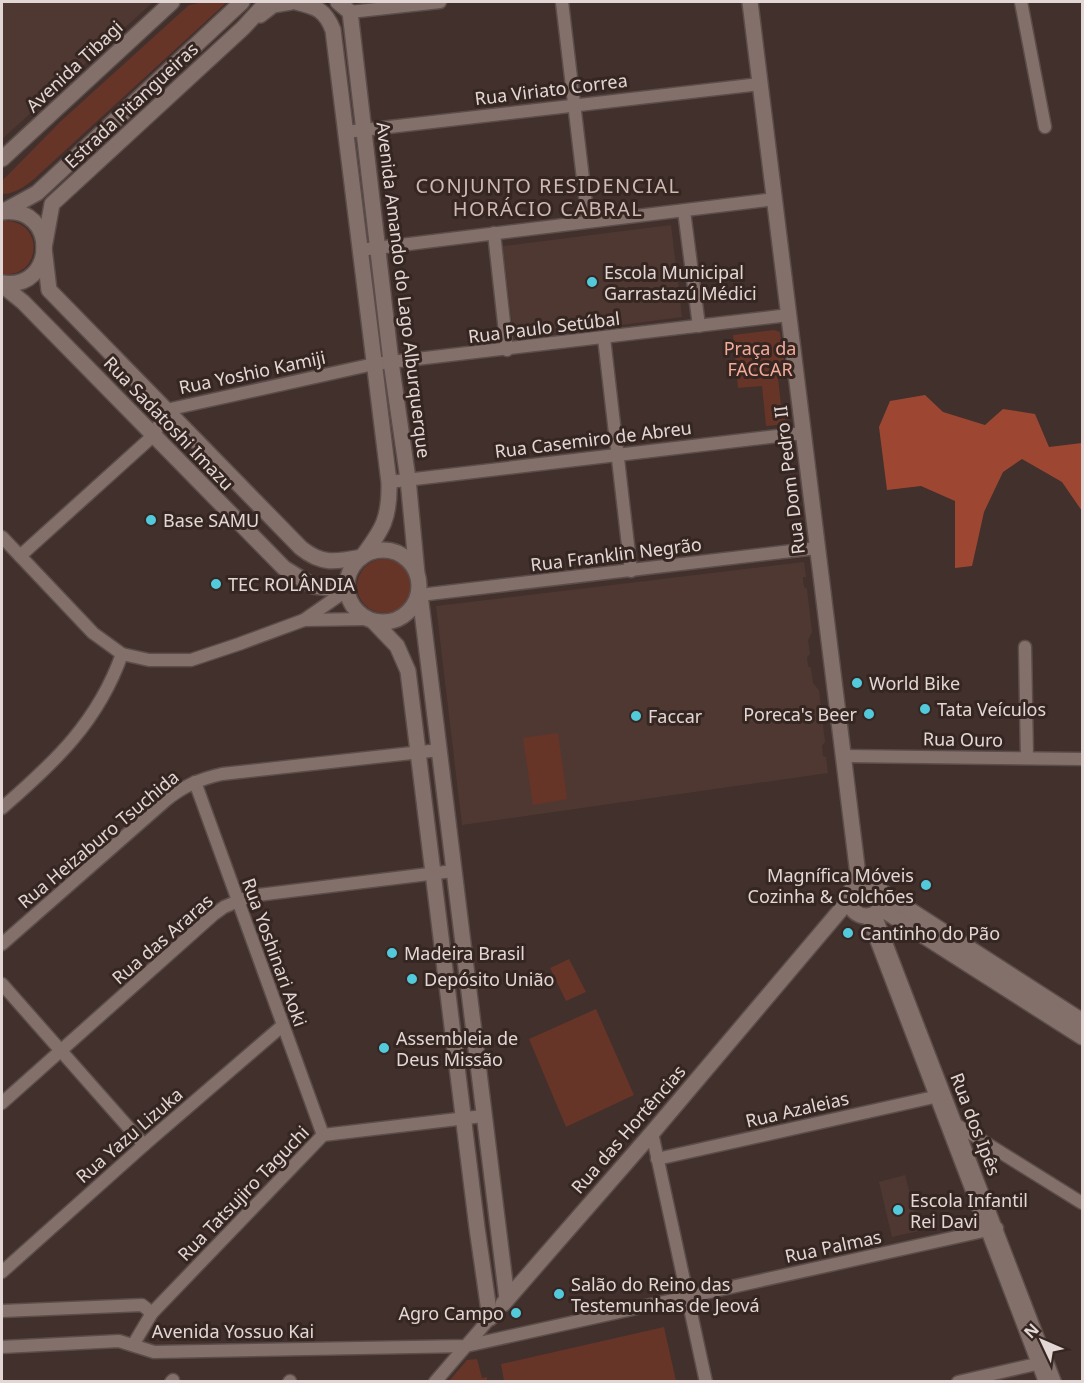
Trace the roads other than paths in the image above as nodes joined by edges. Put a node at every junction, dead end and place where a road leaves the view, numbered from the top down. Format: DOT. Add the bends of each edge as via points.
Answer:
graph roads {
  1 [pos="172,2"];
  2 [pos="242,2"];
  3 [pos="267,2"];
  4 [pos="291,2"];
  5 [pos="296,2"];
  6 [pos="338,2"];
  7 [pos="440,2"];
  8 [pos="562,2"];
  9 [pos="750,2"];
  10 [pos="1021,2"];
  11 [pos="350,12"];
  12 [pos="243,28"];
  13 [pos="760,84"];
  14 [pos="575,104"];
  15 [pos="1045,127"];
  16 [pos="364,130"];
  17 [pos="346,132"];
  18 [pos="2,159"];
  19 [pos="775,199"];
  20 [pos="2,211"];
  21 [pos="684,211"];
  22 [pos="588,221"];
  23 [pos="494,233"];
  24 [pos="379,247"];
  25 [pos="44,248"];
  26 [pos="360,250"];
  27 [pos="2,284"];
  28 [pos="789,315"];
  29 [pos="699,326"];
  30 [pos="604,338"];
  31 [pos="507,350"];
  32 [pos="391,362"];
  33 [pos="374,364"];
  34 [pos="166,410"];
  35 [pos="803,433"];
  36 [pos="154,435"];
  37 [pos="619,455"];
  38 [pos="408,479"];
  39 [pos="388,482"];
  40 [pos="2,537"];
  41 [pos="817,548"];
  42 [pos="20,556"];
  43 [pos="362,558"];
  44 [pos="632,571"];
  45 [pos="417,574"];
  46 [pos="347,590"];
  47 [pos="420,595"];
  48 [pos="304,620"];
  49 [pos="371,620"];
  50 [pos="1024,647"];
  51 [pos="122,654"];
  52 [pos="439,750"];
  53 [pos="418,752"];
  54 [pos="843,756"];
  55 [pos="1027,758"];
  56 [pos="1083,759"];
  57 [pos="195,782"];
  58 [pos="2,808"];
  59 [pos="453,871"];
  60 [pos="434,873"];
  61 [pos="859,883"];
  62 [pos="882,892"];
  63 [pos="849,900"];
  64 [pos="237,901"];
  65 [pos="874,913"];
  66 [pos="2,944"];
  67 [pos="2,984"];
  68 [pos="1083,1021"];
  69 [pos="282,1026"];
  70 [pos="1083,1037"];
  71 [pos="61,1051"];
  72 [pos="940,1096"];
  73 [pos="2,1103"];
  74 [pos="483,1116"];
  75 [pos="464,1119"];
  76 [pos="952,1127"];
  77 [pos="652,1133"];
  78 [pos="323,1135"];
  79 [pos="144,1145"];
  80 [pos="657,1159"];
  81 [pos="1083,1203"];
  82 [pos="992,1229"];
  83 [pos="2,1272"];
  84 [pos="686,1297"];
  85 [pos="507,1299"];
  86 [pos="2,1311"];
  87 [pos="152,1313"];
  88 [pos="490,1318"];
  89 [pos="133,1345"];
  90 [pos="466,1346"];
  91 [pos="2,1347"];
  92 [pos="1043,1362"];
  93 [pos="435,1382"];
  94 [pos="706,1382"];
  95 [pos="958,1382"];
  96 [pos="1044,1382"];
  97 [pos="1055,1382"];
  1 -- 18 [label="street, Avenida Tibagi"];
  2 -- 20 [label="street, Estrada Pitangueiras" via="37,193"];
  3 -- 12 [label="street, Estrada Pitangueiras"];
  4 -- 12 [label="street" via="273,5"];
  5 -- 17 [label="street" via="315,6 328,17"];
  6 -- 11 [label="street"];
  7 -- 11 [label="street"];
  8 -- 14 [label="street"];
  9 -- 13 [label="street, Rua Dom Pedro II"];
  10 -- 15 [label="street"];
  11 -- 16 [label="street, Avenida Amando do Lago Alburquerque"];
  12 -- 25 [label="street, Estrada Pitangueiras" via="52,204"];
  13 -- 14 [label="street, Rua Viriato Correa"];
  13 -- 19 [label="street, Rua Dom Pedro II"];
  14 -- 16 [label="street, Rua Viriato Correa"];
  14 -- 22 [label="street"];
  16 -- 17 [label="street, Rua Viriato Correa"];
  16 -- 24 [label="street, Avenida Amando do Lago Alburquerque"];
  17 -- 26 [label="street"];
  19 -- 21 [label="street"];
  19 -- 28 [label="street, Rua Dom Pedro II"];
  20 -- 25 [label="street" via="20,213 33,220"];
  21 -- 22 [label="street"];
  21 -- 29 [label="street"];
  22 -- 23 [label="street"];
  23 -- 24 [label="street"];
  23 -- 31 [label="street"];
  24 -- 26 [label="street"];
  24 -- 32 [label="street, Avenida Amando do Lago Alburquerque"];
  25 -- 27 [label="street" via="33,274 21,282"];
  25 -- 34 [label="street, Rua Sadatoshi Imazu" via="50,290"];
  26 -- 33 [label="street"];
  27 -- 36 [label="street, Rua Sadatoshi Imazu"];
  28 -- 29 [label="street, Rua Paulo Setúbal"];
  28 -- 35 [label="street, Rua Dom Pedro II"];
  29 -- 30 [label="street, Rua Paulo Setúbal"];
  30 -- 31 [label="street, Rua Paulo Setúbal"];
  30 -- 37 [label="street"];
  31 -- 32 [label="street, Rua Paulo Setúbal"];
  32 -- 33 [label="street, Rua Paulo Setúbal"];
  32 -- 38 [label="street, Avenida Amando do Lago Alburquerque"];
  33 -- 34 [label="street, Rua Yoshio Kamiji"];
  33 -- 39 [label="street"];
  34 -- 36 [label="street, Rua Yoshio Kamiji"];
  34 -- 43 [label="street, Rua Sadatoshi Imazu" via="301,548 316,558 335,562"];
  35 -- 37 [label="street, Rua Casemiro de Abreu"];
  35 -- 41 [label="street, Rua Dom Pedro II"];
  36 -- 42 [label="street, Rua Yoshio Kamiji"];
  36 -- 46 [label="street, Rua Sadatoshi Imazu" via="284,568 313,586"];
  37 -- 38 [label="street, Rua Casemiro de Abreu"];
  37 -- 44 [label="street"];
  38 -- 39 [label="street, Rua Casemiro de Abreu"];
  38 -- 45 [label="street, Avenida Amando do Lago Alburquerque"];
  39 -- 43 [label="street" via="385,521"];
  40 -- 42 [label="street"];
  41 -- 44 [label="street, Rua Franklin Negrão"];
  41 -- 54 [label="street, Rua Dom Pedro II"];
  42 -- 51 [label="street" via="93,633"];
  43 -- 45 [label="street" via="382,550 397,553 409,561"];
  43 -- 46 [label="street" via="352,568"];
  44 -- 47 [label="street, Rua Franklin Negrão"];
  45 -- 47 [label="street"];
  46 -- 48 [label="street"];
  46 -- 49 [label="street" via="356,610"];
  47 -- 49 [label="street" via="401,618 388,622"];
  47 -- 52 [label="street"];
  48 -- 49 [label="street"];
  48 -- 51 [label="street" via="191,660 156,660"];
  49 -- 53 [label="street" via="397,646 408,671"];
  50 -- 55 [label="street"];
  51 -- 58 [label="street" via="103,699 81,731 44,772"];
  52 -- 53 [label="street, Rua Heizaburo Tsuchida"];
  52 -- 59 [label="street"];
  53 -- 57 [label="street, Rua Heizaburo Tsuchida" via="222,774"];
  53 -- 60 [label="street"];
  54 -- 55 [label="street, Rua Ouro"];
  54 -- 61 [label="street, Rua Dom Pedro II"];
  55 -- 56 [label="street, Rua Ouro"];
  57 -- 64 [label="street, Rua Yoshinari Aoki"];
  57 -- 66 [label="street, Rua Heizaburo Tsuchida" via="165,801"];
  59 -- 60 [label="street, Rua das Araras"];
  59 -- 74 [label="street"];
  60 -- 64 [label="street, Rua das Araras" via="250,896"];
  60 -- 75 [label="street"];
  61 -- 62 [label="street" via="872,882"];
  61 -- 63 [label="street" via="850,890"];
  62 -- 65 [label="street" via="884,900"];
  62 -- 68 [label="street"];
  63 -- 65 [label="street" via="855,913"];
  63 -- 77 [label="street, Rua das Hortências"];
  64 -- 69 [label="street, Rua Yoshinari Aoki"];
  64 -- 71 [label="street, Rua das Araras" via="213,915"];
  65 -- 70 [label="street"];
  65 -- 72 [label="street, Rua dos Ipês"];
  67 -- 71 [label="street"];
  69 -- 78 [label="street, Rua Yoshinari Aoki"];
  69 -- 79 [label="street, Rua Yazu Lizuka"];
  71 -- 73 [label="street, Rua das Araras"];
  71 -- 79 [label="street"];
  72 -- 76 [label="street, Rua dos Ipês"];
  72 -- 80 [label="street, Rua Azaleias"];
  74 -- 75 [label="street, Rua Tatsujiro Taguchi"];
  74 -- 85 [label="street"];
  75 -- 78 [label="street, Rua Tatsujiro Taguchi"];
  75 -- 88 [label="street"];
  76 -- 81 [label="street"];
  76 -- 82 [label="street, Rua dos Ipês"];
  77 -- 80 [label="street"];
  77 -- 85 [label="street, Rua das Hortências"];
  78 -- 87 [label="street, Rua Tatsujiro Taguchi"];
  79 -- 83 [label="street, Rua Yazu Lizuka"];
  80 -- 84 [label="street"];
  82 -- 84 [label="street, Rua Palmas"];
  82 -- 92 [label="street, Rua dos Ipês"];
  84 -- 90 [label="street, Rua Palmas"];
  84 -- 94 [label="street"];
  85 -- 88 [label="street, Rua das Hortências"];
  86 -- 87 [label="street, Avenida Yossuo Kai" via="142,1305"];
  87 -- 89 [label="street, Rua Tatsujiro Taguchi"];
  88 -- 90 [label="street, Rua das Hortências"];
  89 -- 90 [label="street, Avenida Yossuo Kai" via="154,1352"];
  89 -- 91 [label="street, Avenida Yossuo Kai" via="119,1341"];
  90 -- 93 [label="street, Rua das Hortências"];
  92 -- 95 [label="street"];
  92 -- 96 [label="street, Rua dos Ipês"];
  92 -- 97 [label="street, Rua dos Ipês"];
}
